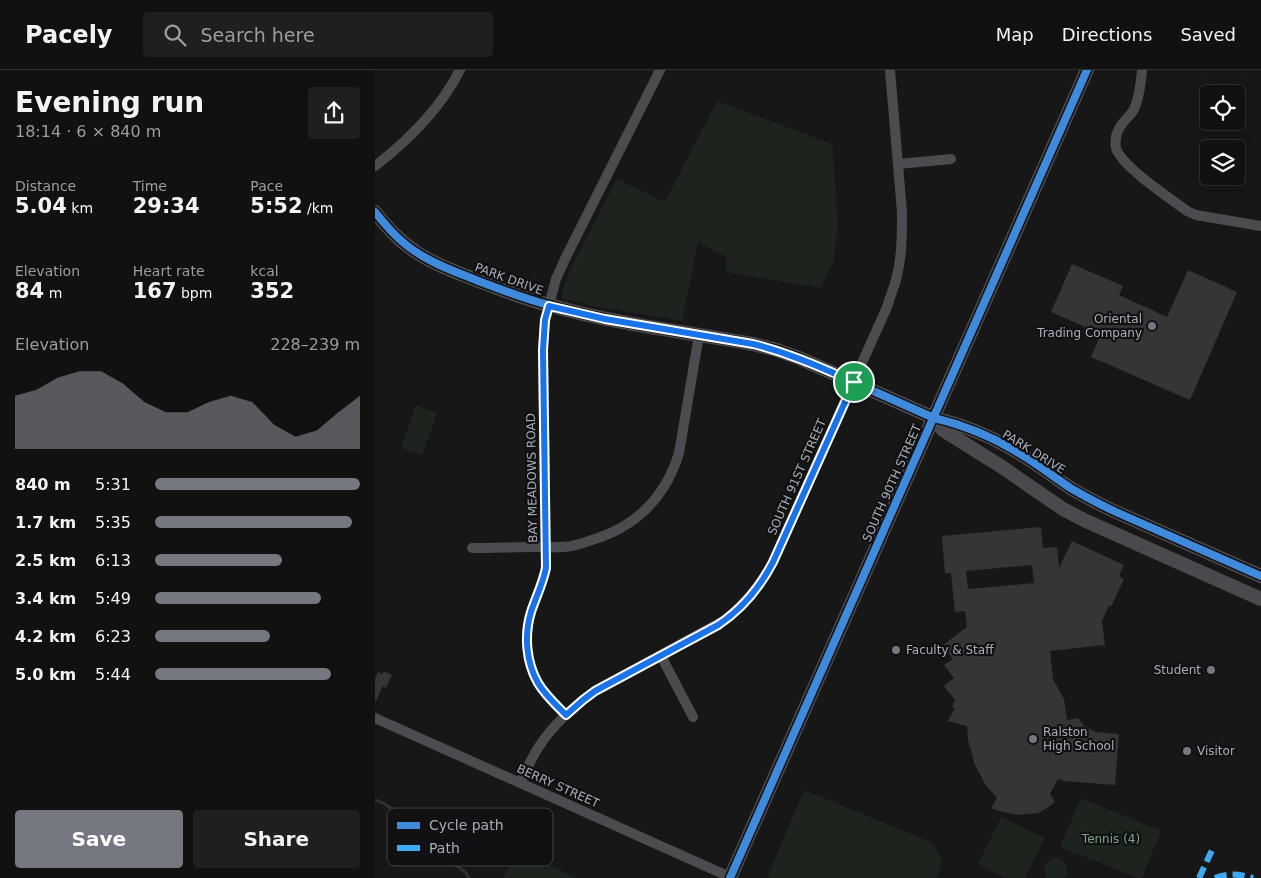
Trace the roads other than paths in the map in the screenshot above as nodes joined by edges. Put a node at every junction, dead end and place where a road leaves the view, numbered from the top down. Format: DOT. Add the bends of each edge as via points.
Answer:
graph roads {
  1 [pos="460,70"];
  2 [pos="660,70"];
  3 [pos="890,70"];
  4 [pos="1087,70"];
  5 [pos="1143,70"];
  6 [pos="951,159"];
  7 [pos="898,164"];
  8 [pos="375,166"];
  9 [pos="375,212"];
  10 [pos="1261,226"];
  11 [pos="549,306"];
  12 [pos="699,334"];
  13 [pos="854,382"];
  14 [pos="934,418"];
  15 [pos="546,547"];
  16 [pos="472,548"];
  17 [pos="1261,576"];
  18 [pos="1261,599"];
  19 [pos="661,656"];
  20 [pos="566,715"];
  21 [pos="693,716"];
  22 [pos="375,718"];
  23 [pos="520,783"];
  24 [pos="730,877"];
  1 -- 8 [label="street" via="438,106"];
  2 -- 11 [label="street, BAY MEADOWS ROAD" via="565,259"];
  3 -- 7 [label="street, SOUTH 91ST STREET"];
  4 -- 14 [label="street, SOUTH 90TH STREET"];
  5 -- 10 [label="street" via="1133,110 1119,128 1116,138 1116,148 1122,159 1187,212"];
  6 -- 7 [label="street"];
  7 -- 13 [label="street, SOUTH 91ST STREET" via="902,234 896,280"];
  9 -- 11 [label="street, PARK DRIVE" via="388,229 426,258"];
  11 -- 12 [label="street, PARK DRIVE" via="605,319"];
  11 -- 15 [label="street, BAY MEADOWS ROAD" via="543,350"];
  12 -- 13 [label="street, PARK DRIVE" via="777,350"];
  12 -- 15 [label="street" via="679,453 659,494 637,518 610,534 581,544"];
  13 -- 14 [label="street, PARK DRIVE"];
  13 -- 19 [label="street, SOUTH 91ST STREET" via="773,562 759,585 725,620"];
  14 -- 17 [label="street, PARK DRIVE" via="1002,444 1094,501"];
  14 -- 18 [label="street, PARK DRIVE" via="943,430 1085,521"];
  14 -- 24 [label="street, SOUTH 90TH STREET"];
  15 -- 16 [label="street"];
  15 -- 20 [label="street, BAY MEADOWS ROAD" via="546,568 528,625 528,653 539,685"];
  19 -- 20 [label="street, SOUTH 91ST STREET" via="595,691"];
  19 -- 21 [label="street"];
  20 -- 23 [label="street, SOUTH 91ST STREET" via="541,744"];
  22 -- 23 [label="street, BERRY STREET"];
  23 -- 24 [label="street, BERRY STREET"];
}
